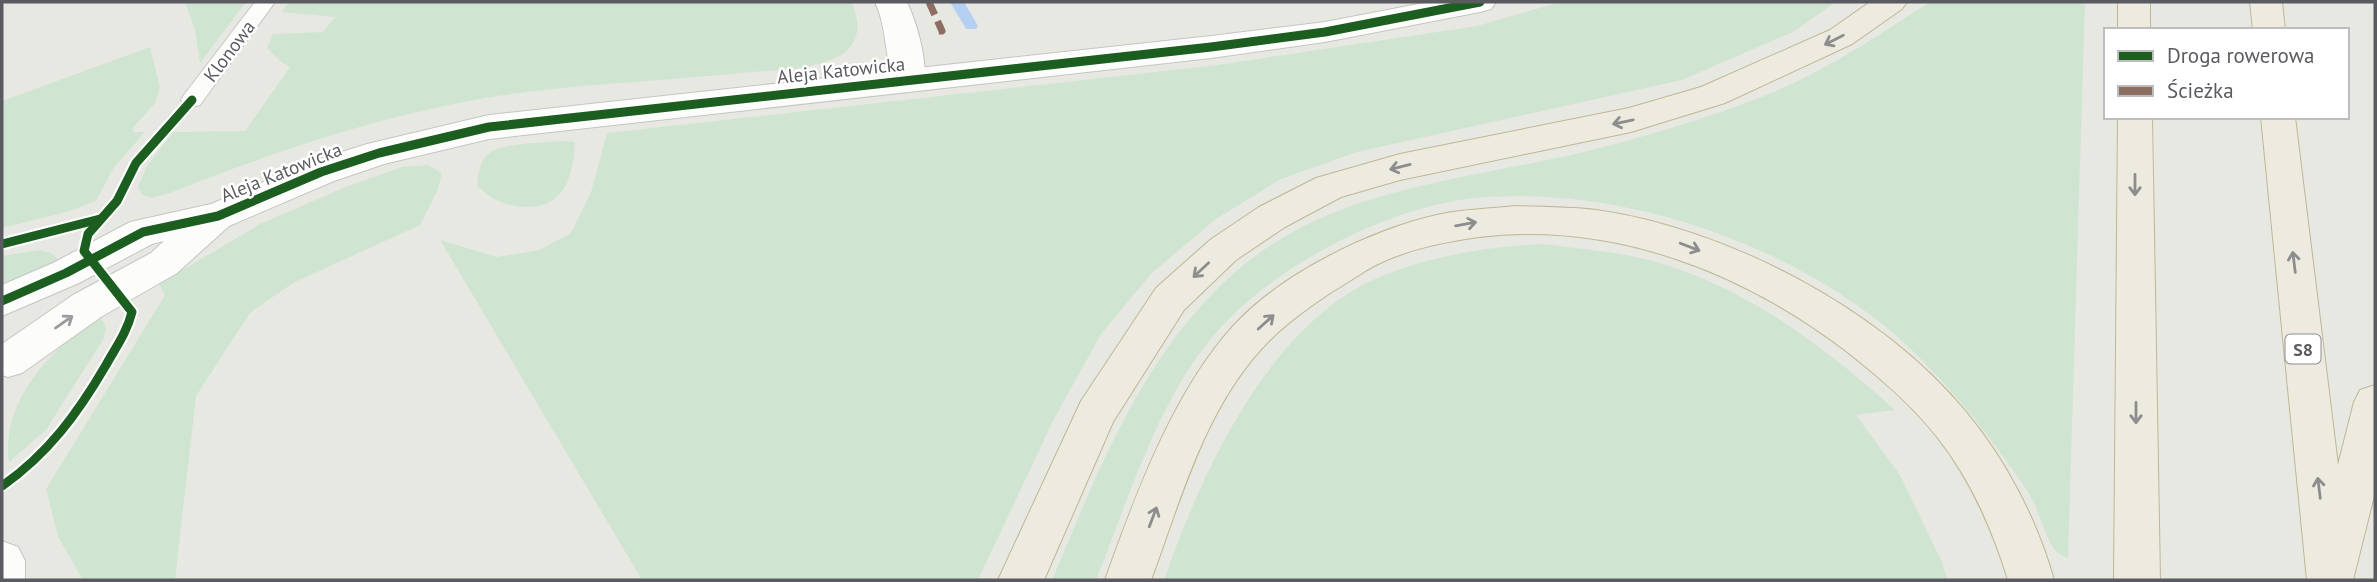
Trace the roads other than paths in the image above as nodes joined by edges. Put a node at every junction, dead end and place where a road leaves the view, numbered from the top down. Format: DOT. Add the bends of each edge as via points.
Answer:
graph roads {
  1 [pos="265,2"];
  2 [pos="891,2"];
  3 [pos="1480,2"];
  4 [pos="1891,2"];
  5 [pos="2134,2"];
  6 [pos="2266,2"];
  7 [pos="2134,28"];
  8 [pos="2269,28"];
  9 [pos="909,80"];
  10 [pos="192,100"];
  11 [pos="2135,119"];
  12 [pos="2278,119"];
  13 [pos="218,216"];
  14 [pos="2,300"];
  15 [pos="4,354"];
  16 [pos="2375,401"];
  17 [pos="2,561"];
  18 [pos="2,580"];
  19 [pos="1021,580"];
  20 [pos="1128,580"];
  21 [pos="2031,580"];
  22 [pos="2137,580"];
  23 [pos="2331,580"];
  1 -- 10 [label="lane, Klonowa"];
  2 -- 9 [label="street" via="898,13"];
  3 -- 9 [label="street, Aleja Katowicka" via="1249,42"];
  4 -- 19 [label="highway, one-way" via="1841,37 1713,95 1631,120 1400,167 1329,187 1272,217 1223,250 1170,299 1096,413"];
  5 -- 7 [label="highway"];
  6 -- 8 [label="highway"];
  9 -- 13 [label="street, Aleja Katowicka" via="489,127 321,172"];
  11 -- 22 [label="highway, one-way"];
  23 -- 12 [label="highway, S8, one-way"];
  13 -- 14 [label="street, Aleja Katowicka" via="143,232"];
  15 -- 13 [label="street, Aleja Katowicka, one-way" via="164,263"];
  16 -- 23 [label="highway"];
  17 -- 18 [label="street"];
  20 -- 21 [label="highway, one-way" via="1192,424 1247,338 1293,297 1343,263 1391,242 1490,220 1546,219 1591,223 1679,243 1795,294 1858,335 1959,433 2000,497"];
}
